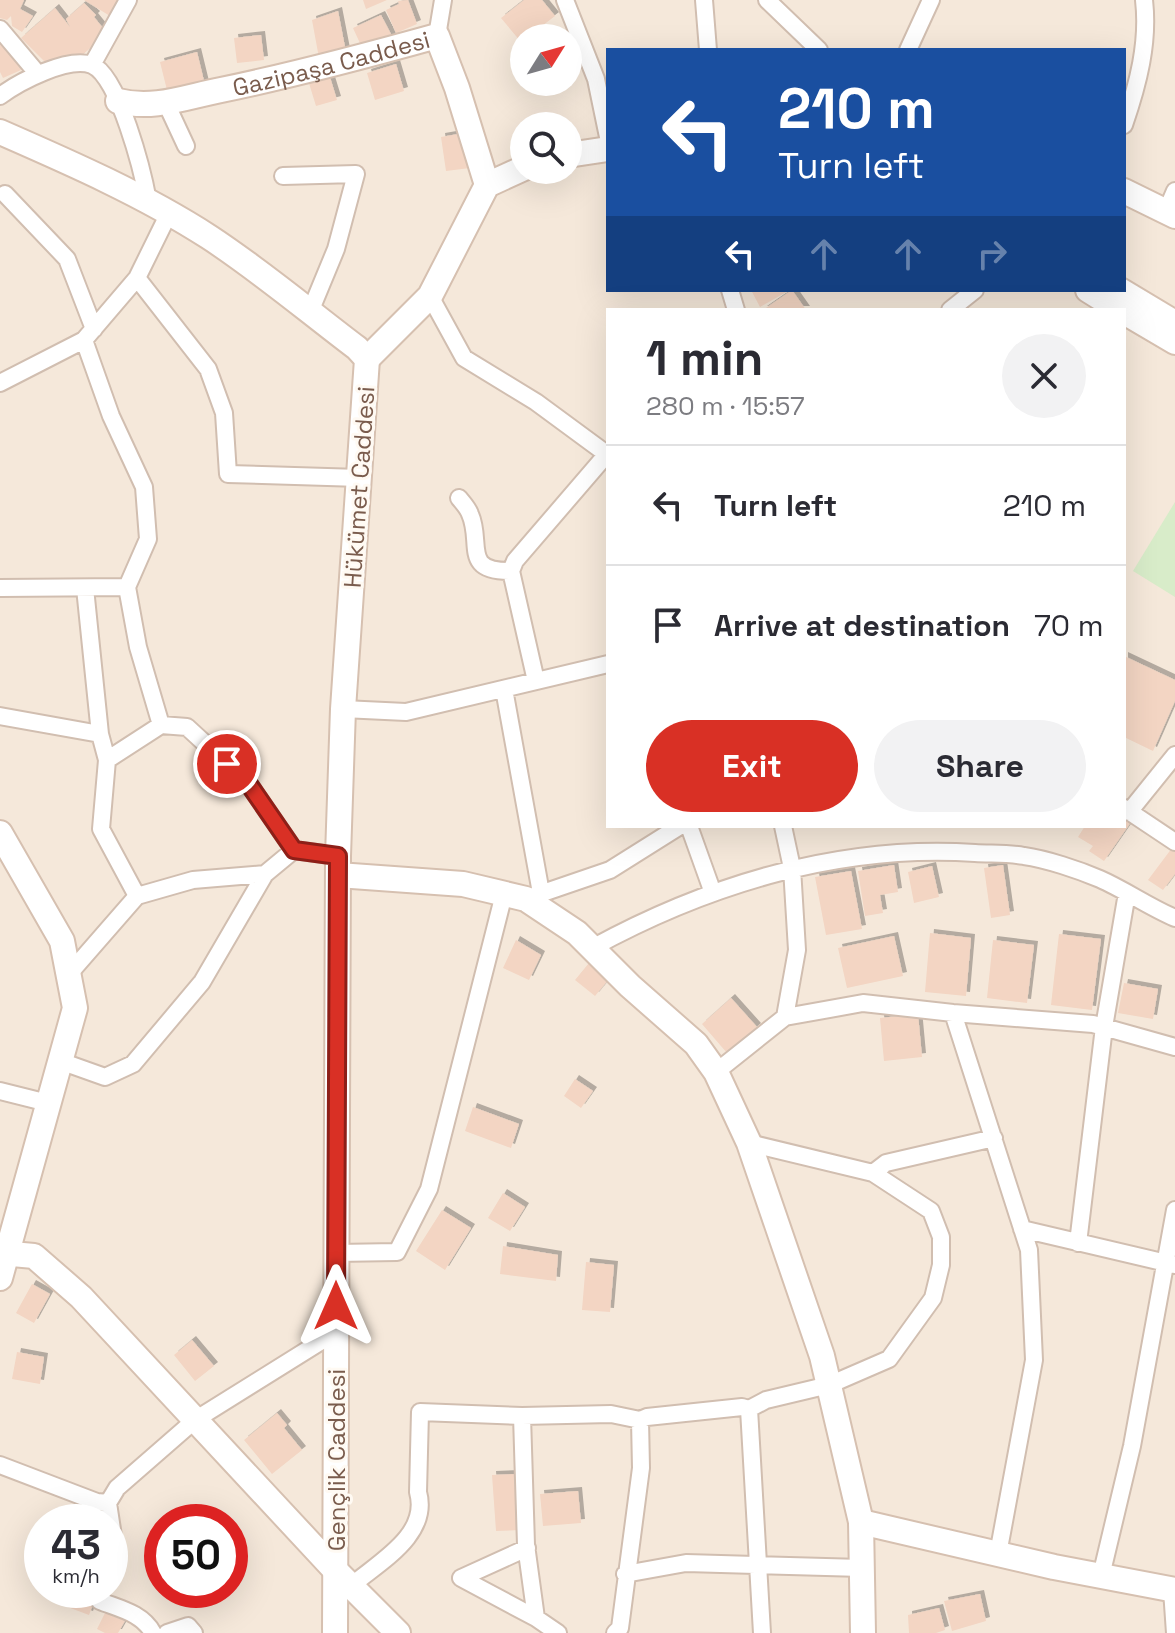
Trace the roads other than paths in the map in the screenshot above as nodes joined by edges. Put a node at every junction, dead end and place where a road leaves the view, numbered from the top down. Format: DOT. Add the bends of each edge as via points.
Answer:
graph roads {
  1 [pos="128,0"];
  2 [pos="443,0"];
  3 [pos="565,0"];
  4 [pos="704,0"];
  5 [pos="767,0"];
  6 [pos="931,0"];
  7 [pos="1144,0"];
  8 [pos="0,29"];
  9 [pos="437,36"];
  10 [pos="708,48"];
  11 [pos="817,48"];
  12 [pos="909,48"];
  13 [pos="92,65"];
  14 [pos="37,73"];
  15 [pos="602,78"];
  16 [pos="0,96"];
  17 [pos="118,101"];
  18 [pos="166,103"];
  19 [pos="606,117"];
  20 [pos="1126,118"];
  21 [pos="0,132"];
  22 [pos="186,146"];
  23 [pos="606,149"];
  24 [pos="582,153"];
  25 [pos="510,174"];
  26 [pos="283,176"];
  27 [pos="487,185"];
  28 [pos="1126,192"];
  29 [pos="5,194"];
  30 [pos="1172,206"];
  31 [pos="159,207"];
  32 [pos="137,278"];
  33 [pos="972,292"];
  34 [pos="1091,292"];
  35 [pos="1123,292"];
  36 [pos="430,296"];
  37 [pos="952,308"];
  38 [pos="1117,308"];
  39 [pos="310,312"];
  40 [pos="1126,313"];
  41 [pos="1175,323"];
  42 [pos="89,334"];
  43 [pos="1175,342"];
  44 [pos="367,359"];
  45 [pos="0,383"];
  46 [pos="606,453"];
  47 [pos="606,455"];
  48 [pos="360,478"];
  49 [pos="459,498"];
  50 [pos="511,571"];
  51 [pos="127,587"];
  52 [pos="0,588"];
  53 [pos="85,588"];
  54 [pos="606,664"];
  55 [pos="536,681"];
  56 [pos="504,689"];
  57 [pos="343,709"];
  58 [pos="0,716"];
  59 [pos="161,725"];
  60 [pos="100,734"];
  61 [pos="1175,755"];
  62 [pos="107,760"];
  63 [pos="1126,810"];
  64 [pos="677,828"];
  65 [pos="690,828"];
  66 [pos="783,828"];
  67 [pos="0,833"];
  68 [pos="1175,842"];
  69 [pos="294,850"];
  70 [pos="338,866"];
  71 [pos="792,868"];
  72 [pos="265,874"];
  73 [pos="713,893"];
  74 [pos="1127,893"];
  75 [pos="524,895"];
  76 [pos="137,896"];
  77 [pos="1175,918"];
  78 [pos="592,948"];
  79 [pos="69,974"];
  80 [pos="953,1013"];
  81 [pos="785,1017"];
  82 [pos="1104,1027"];
  83 [pos="1175,1047"];
  84 [pos="60,1061"];
  85 [pos="716,1072"];
  86 [pos="0,1091"];
  87 [pos="48,1103"];
  88 [pos="994,1138"];
  89 [pos="749,1143"];
  90 [pos="873,1173"];
  91 [pos="1175,1210"];
  92 [pos="1022,1229"];
  93 [pos="1078,1243"];
  94 [pos="4,1253"];
  95 [pos="336,1253"];
  96 [pos="1171,1264"];
  97 [pos="0,1278"];
  98 [pos="336,1332"];
  99 [pos="829,1385"];
  100 [pos="749,1409"];
  101 [pos="522,1416"];
  102 [pos="195,1420"];
  103 [pos="640,1420"];
  104 [pos="0,1465"];
  105 [pos="108,1503"];
  106 [pos="861,1522"];
  107 [pos="527,1548"];
  108 [pos="998,1554"];
  109 [pos="758,1565"];
  110 [pos="862,1568"];
  111 [pos="625,1574"];
  112 [pos="1101,1576"];
  113 [pos="343,1578"];
  114 [pos="1173,1590"];
  115 [pos="118,1608"];
  116 [pos="536,1618"];
  117 [pos="153,1633"];
  118 [pos="167,1633"];
  119 [pos="194,1633"];
  120 [pos="335,1633"];
  121 [pos="398,1633"];
  122 [pos="558,1633"];
  123 [pos="615,1633"];
  124 [pos="762,1633"];
  125 [pos="863,1633"];
  126 [pos="1175,1633"];
  1 -- 13 [label="street"];
  2 -- 9 [label="street"];
  3 -- 15 [label="street"];
  4 -- 10 [label="street"];
  5 -- 11 [label="street"];
  6 -- 12 [label="street"];
  7 -- 20 [label="street" via="1146,35"];
  8 -- 14 [label="street"];
  9 -- 18 [label="street, Gazipaşa Caddesi" via="293,76"];
  9 -- 27 [label="street, Gazipaşa Caddesi"];
  13 -- 14 [label="street"];
  13 -- 17 [label="street" via="103,73"];
  14 -- 16 [label="street"];
  15 -- 19 [label="street"];
  17 -- 18 [label="street, Gazipaşa Caddesi"];
  17 -- 31 [label="street"];
  18 -- 22 [label="street"];
  21 -- 31 [label="street, Hükümet Caddesi"];
  23 -- 24 [label="street"];
  25 -- 27 [label="street"];
  26 -- 39 [label="street" via="356,174 336,249"];
  27 -- 36 [label="street"];
  28 -- 30 [label="street"];
  29 -- 42 [label="street" via="67,259"];
  31 -- 32 [label="street"];
  31 -- 39 [label="street, Hükümet Caddesi" via="242,259"];
  32 -- 42 [label="street"];
  32 -- 48 [label="street" via="208,369 224,413 228,474"];
  33 -- 37 [label="street"];
  34 -- 38 [label="street"];
  35 -- 41 [label="street"];
  36 -- 44 [label="street"];
  36 -- 46 [label="street" via="464,358"];
  39 -- 44 [label="street, Hükümet Caddesi"];
  40 -- 43 [label="street"];
  42 -- 45 [label="street"];
  42 -- 51 [label="street" via="111,416 144,487 148,539"];
  44 -- 48 [label="street, Hükümet Caddesi"];
  47 -- 50 [label="street"];
  48 -- 57 [label="street, Hükümet Caddesi"];
  49 -- 50 [label="street" via="471,515 482,563 493,572"];
  50 -- 55 [label="street"];
  51 -- 53 [label="street"];
  51 -- 59 [label="street"];
  52 -- 53 [label="street"];
  53 -- 60 [label="street"];
  54 -- 55 [label="street"];
  55 -- 56 [label="street"];
  56 -- 57 [label="street" via="406,712"];
  56 -- 75 [label="street"];
  57 -- 70 [label="street, Hükümet Caddesi"];
  58 -- 60 [label="street"];
  59 -- 62 [label="street"];
  59 -- 69 [label="street" via="187,727 248,783"];
  60 -- 62 [label="street"];
  61 -- 63 [label="street"];
  62 -- 76 [label="street" via="101,829"];
  63 -- 68 [label="street"];
  64 -- 75 [label="street" via="610,870"];
  65 -- 73 [label="street"];
  66 -- 71 [label="street"];
  67 -- 79 [label="street" via="62,941"];
  69 -- 70 [label="street"];
  69 -- 72 [label="street"];
  70 -- 75 [label="street"];
  70 -- 95 [label="street, Gençlik Caddesi"];
  71 -- 73 [label="street"];
  71 -- 74 [label="street" via="935,850 1024,856 1098,878"];
  71 -- 81 [label="street" via="797,950"];
  72 -- 76 [label="street" via="193,880"];
  72 -- 84 [label="street" via="202,982 133,1064 105,1077"];
  73 -- 78 [label="street" via="647,918"];
  74 -- 77 [label="street"];
  74 -- 82 [label="street"];
  75 -- 78 [label="street"];
  75 -- 95 [label="street" via="429,1189 397,1252"];
  76 -- 79 [label="street"];
  78 -- 85 [label="street" via="696,1044"];
  79 -- 84 [label="street" via="75,1008"];
  80 -- 81 [label="street" via="863,1003"];
  80 -- 82 [label="street"];
  80 -- 88 [label="street"];
  81 -- 85 [label="street"];
  82 -- 83 [label="street"];
  82 -- 93 [label="street"];
  84 -- 87 [label="street"];
  85 -- 89 [label="street"];
  86 -- 87 [label="street"];
  87 -- 94 [label="street"];
  88 -- 90 [label="street" via="886,1163"];
  88 -- 92 [label="street"];
  89 -- 90 [label="street"];
  89 -- 99 [label="street"];
  90 -- 99 [label="street" via="931,1211 941,1237 941,1265 933,1298 889,1359"];
  91 -- 96 [label="street"];
  92 -- 93 [label="street"];
  92 -- 108 [label="street" via="1029,1250 1034,1360"];
  93 -- 96 [label="street"];
  94 -- 97 [label="street"];
  94 -- 102 [label="street" via="34,1256 81,1297"];
  95 -- 98 [label="street, Gençlik Caddesi"];
  96 -- 112 [label="street"];
  98 -- 102 [label="street"];
  98 -- 113 [label="street, Gençlik Caddesi"];
  99 -- 100 [label="street"];
  99 -- 106 [label="street"];
  100 -- 103 [label="street"];
  100 -- 109 [label="street"];
  101 -- 103 [label="street" via="611,1414"];
  101 -- 107 [label="street"];
  101 -- 113 [label="street" via="420,1412 421,1504 413,1534"];
  102 -- 105 [label="street" via="117,1488"];
  102 -- 113 [label="street"];
  103 -- 111 [label="street" via="641,1468"];
  104 -- 105 [label="street"];
  106 -- 108 [label="street"];
  106 -- 110 [label="street"];
  107 -- 116 [label="street"];
  107 -- 116 [label="street" via="461,1578"];
  108 -- 112 [label="street"];
  109 -- 110 [label="street"];
  109 -- 111 [label="street" via="686,1563"];
  109 -- 124 [label="street"];
  110 -- 125 [label="street"];
  111 -- 123 [label="street" via="620,1628"];
  112 -- 114 [label="street"];
  113 -- 120 [label="street, Gençlik Caddesi"];
  113 -- 121 [label="street"];
  114 -- 126 [label="street"];
  115 -- 117 [label="street" via="137,1615"];
  116 -- 122 [label="street"];
  118 -- 119 [label="street" via="188,1626"];
}
